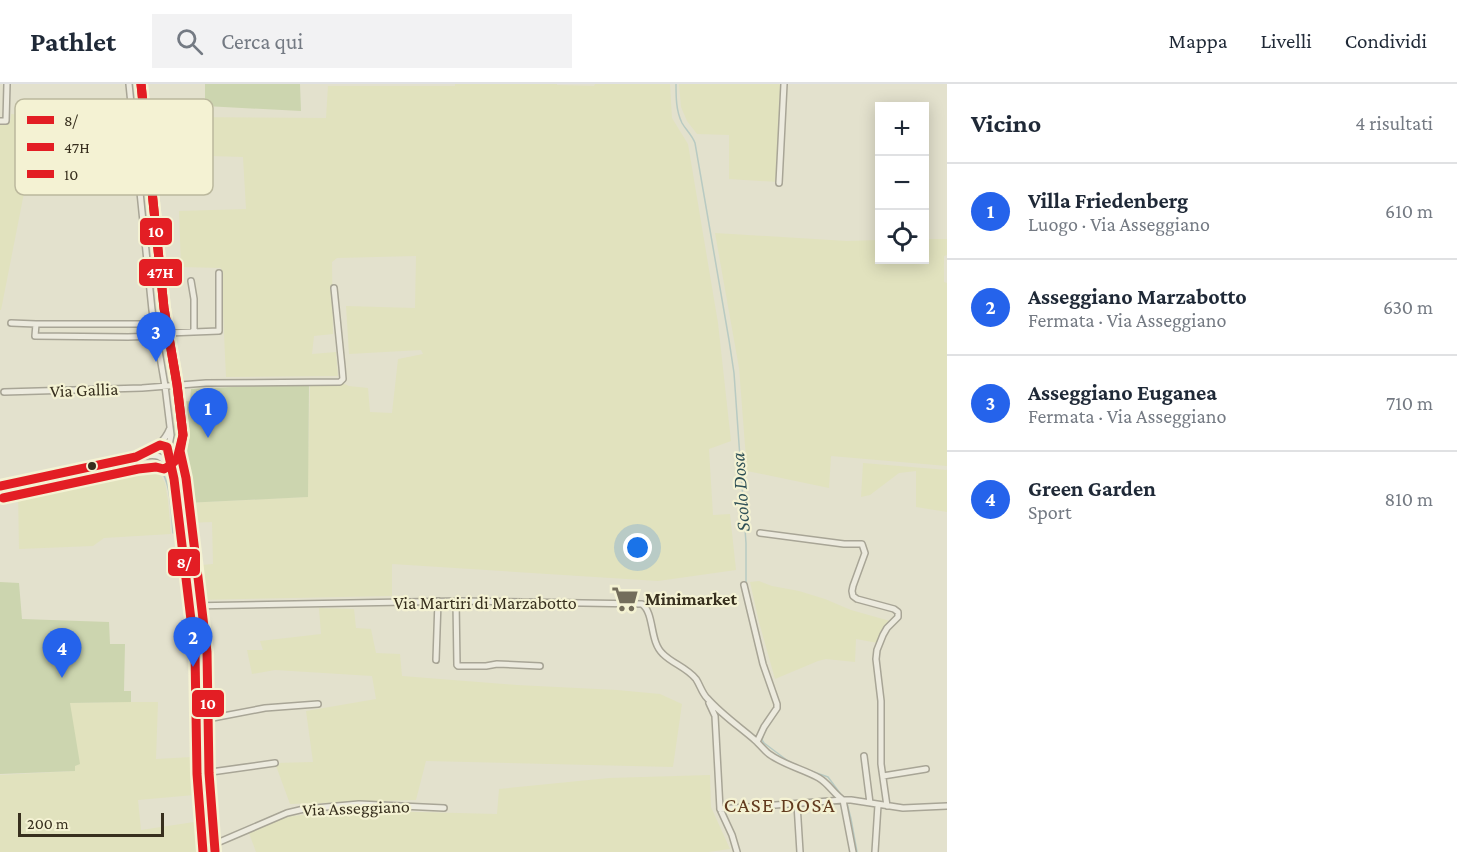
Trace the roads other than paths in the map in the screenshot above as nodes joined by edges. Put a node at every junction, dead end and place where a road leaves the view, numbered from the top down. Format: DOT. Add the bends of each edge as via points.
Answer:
graph roads {
  1 [pos="7,84"];
  2 [pos="129,84"];
  3 [pos="784,84"];
  4 [pos="130,99"];
  5 [pos="0,121"];
  6 [pos="779,183"];
  7 [pos="139,195"];
  8 [pos="219,273"];
  9 [pos="191,281"];
  10 [pos="334,288"];
  11 [pos="11,323"];
  12 [pos="36,324"];
  13 [pos="154,324"];
  14 [pos="194,332"];
  15 [pos="157,336"];
  16 [pos="165,386"];
  17 [pos="4,392"];
  18 [pos="170,428"];
  19 [pos="158,446"];
  20 [pos="168,450"];
  21 [pos="160,456"];
  22 [pos="136,457"];
  23 [pos="173,471"];
  24 [pos="0,486"];
  25 [pos="760,533"];
  26 [pos="744,585"];
  27 [pos="438,601"];
  28 [pos="456,601"];
  29 [pos="189,606"];
  30 [pos="436,660"];
  31 [pos="540,666"];
  32 [pos="318,704"];
  33 [pos="717,712"];
  34 [pos="197,721"];
  35 [pos="757,742"];
  36 [pos="864,756"];
  37 [pos="275,763"];
  38 [pos="926,769"];
  39 [pos="197,774"];
  40 [pos="883,776"];
  41 [pos="835,795"];
  42 [pos="843,800"];
  43 [pos="831,801"];
  44 [pos="870,803"];
  45 [pos="797,804"];
  46 [pos="878,805"];
  47 [pos="887,806"];
  48 [pos="947,806"];
  49 [pos="444,808"];
  50 [pos="720,809"];
  51 [pos="203,851"];
  52 [pos="736,852"];
  53 [pos="800,852"];
  54 [pos="853,852"];
  55 [pos="875,852"];
  1 -- 5 [label="street" via="6,121"];
  2 -- 4 [label="street, Via Asseggiano"];
  3 -- 6 [label="street"];
  7 -- 13 [label="street, Via Asseggiano"];
  8 -- 14 [label="street" via="219,331"];
  9 -- 14 [label="street"];
  10 -- 16 [label="street, Via Gallia" via="340,382"];
  11 -- 12 [label="street"];
  12 -- 13 [label="street"];
  12 -- 15 [label="street" via="35,336"];
  13 -- 15 [label="street, Via Asseggiano"];
  14 -- 15 [label="street"];
  15 -- 16 [label="street, Via Asseggiano"];
  16 -- 17 [label="street, Via Gallia"];
  16 -- 18 [label="street, Via Asseggiano"];
  18 -- 19 [label="street"];
  18 -- 20 [label="street, Via Asseggiano"];
  19 -- 20 [label="street" via="164,445"];
  19 -- 21 [label="street" via="156,452"];
  19 -- 22 [label="street"];
  20 -- 21 [label="street"];
  20 -- 23 [label="street, Via Asseggiano"];
  21 -- 22 [label="street"];
  21 -- 23 [label="street"];
  22 -- 24 [label="street"];
  23 -- 29 [label="street, Via Asseggiano"];
  25 -- 40 [label="street" via="862,544 865,553 853,596 898,612 883,635 876,659"];
  26 -- 35 [label="street" via="777,704"];
  27 -- 28 [label="street, Via Martiri di Marzabotto"];
  27 -- 29 [label="street, Via Martiri di Marzabotto"];
  27 -- 30 [label="street"];
  28 -- 31 [label="street" via="458,666"];
  28 -- 33 [label="street, Via Martiri di Marzabotto" via="642,604 658,649 696,679"];
  29 -- 34 [label="street, Via Asseggiano" via="196,658"];
  32 -- 34 [label="street" via="265,708"];
  33 -- 35 [label="street"];
  33 -- 50 [label="street"];
  34 -- 39 [label="street, Via Asseggiano"];
  35 -- 41 [label="street" via="769,754 819,778"];
  36 -- 44 [label="street"];
  37 -- 39 [label="street"];
  38 -- 40 [label="street"];
  39 -- 51 [label="street, Via Asseggiano"];
  40 -- 47 [label="street"];
  41 -- 42 [label="street"];
  41 -- 43 [label="street"];
  42 -- 43 [label="street"];
  42 -- 44 [label="street"];
  42 -- 54 [label="street"];
  43 -- 45 [label="street"];
  44 -- 46 [label="street"];
  45 -- 50 [label="street"];
  45 -- 53 [label="street"];
  46 -- 47 [label="street"];
  46 -- 55 [label="street"];
  47 -- 48 [label="street"];
  49 -- 51 [label="street, Via Asseggiano" via="359,804 304,809"];
  50 -- 52 [label="street"];
}
